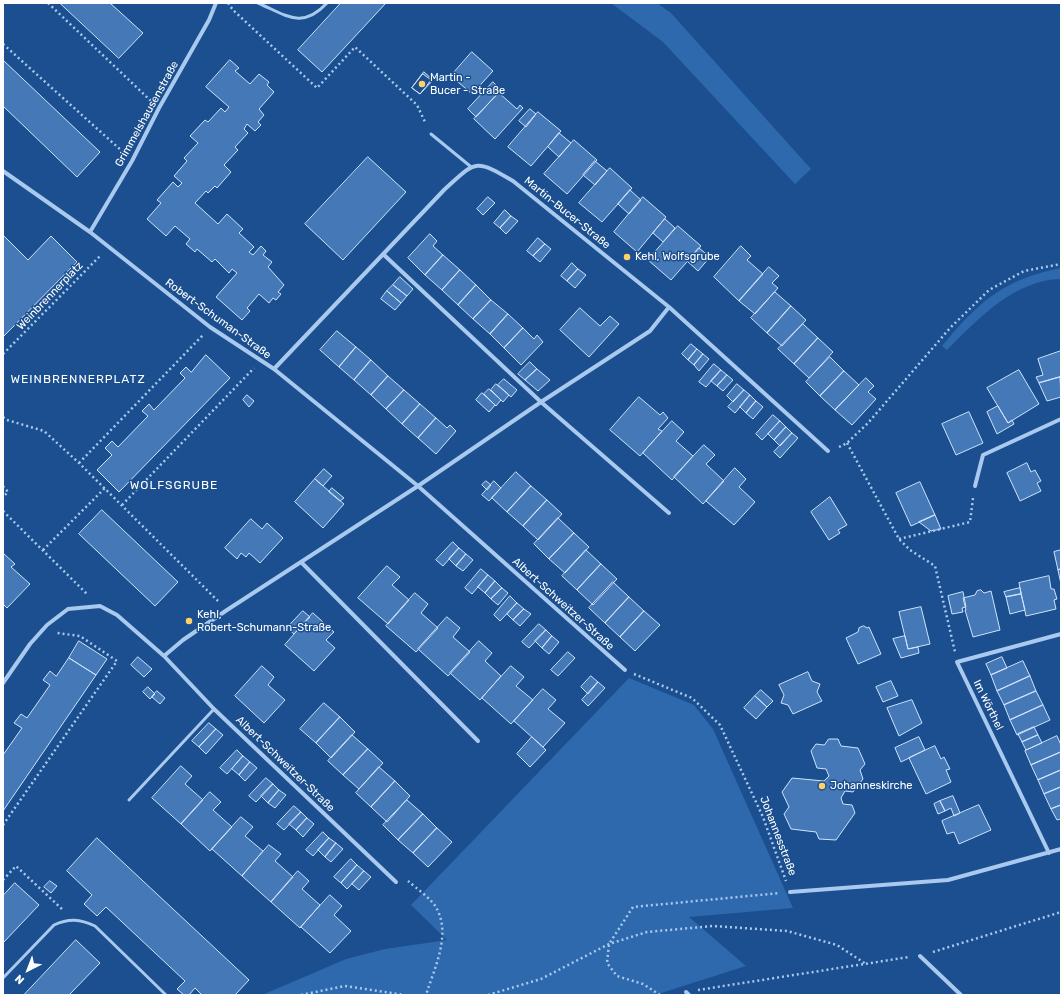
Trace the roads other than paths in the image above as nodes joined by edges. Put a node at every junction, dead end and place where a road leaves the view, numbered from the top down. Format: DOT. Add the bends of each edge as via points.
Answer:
graph roads {
  1 [pos="216,3"];
  2 [pos="258,3"];
  3 [pos="327,3"];
  4 [pos="431,134"];
  5 [pos="470,166"];
  6 [pos="3,171"];
  7 [pos="90,232"];
  8 [pos="383,254"];
  9 [pos="669,307"];
  10 [pos="274,370"];
  11 [pos="541,402"];
  12 [pos="1061,419"];
  13 [pos="828,451"];
  14 [pos="418,486"];
  15 [pos="975,486"];
  16 [pos="669,513"];
  17 [pos="301,562"];
  18 [pos="1061,634"];
  19 [pos="164,656"];
  20 [pos="625,670"];
  21 [pos="3,683"];
  22 [pos="214,709"];
  23 [pos="478,741"];
  24 [pos="129,800"];
  25 [pos="1061,850"];
  26 [pos="1049,853"];
  27 [pos="396,882"];
  28 [pos="790,892"];
  29 [pos="920,956"];
  30 [pos="3,978"];
  31 [pos="166,995"];
  32 [pos="961,995"];
  1 -- 7 [label="street, Grimmelshausenstraße" via="132,161"];
  2 -- 3 [label="lane" via="298,20 312,16"];
  4 -- 5 [label="lane"];
  5 -- 8 [label="street"];
  5 -- 9 [label="street, Martin-Bucer-Straße" via="487,165 513,181"];
  6 -- 7 [label="street, Robert-Schuman-Straße"];
  7 -- 10 [label="street, Robert-Schuman-Straße" via="210,327"];
  8 -- 10 [label="street"];
  8 -- 11 [label="street"];
  9 -- 11 [label="street" via="650,331"];
  9 -- 13 [label="street, Martin-Bucer-Straße"];
  10 -- 14 [label="street, Robert-Schuman-Straße"];
  11 -- 14 [label="street"];
  11 -- 16 [label="street"];
  12 -- 15 [label="street" via="983,455"];
  14 -- 17 [label="street"];
  14 -- 20 [label="street, Albert-Schweitzer-Straße"];
  17 -- 19 [label="street" via="183,640"];
  17 -- 23 [label="street"];
  18 -- 26 [label="street, Im Wörthel" via="957,662"];
  19 -- 21 [label="street, Albert-Schweitzer-Straße" via="117,615 100,606 68,609 47,625 30,644"];
  19 -- 22 [label="street, Albert-Schweitzer-Straße"];
  22 -- 24 [label="lane"];
  22 -- 27 [label="street, Albert-Schweitzer-Straße"];
  25 -- 26 [label="street, Johannesstraße"];
  26 -- 28 [label="street, Johannesstraße" via="948,880"];
  29 -- 32 [label="street"];
  30 -- 31 [label="lane" via="54,925 64,920 81,920 95,926"];
}
